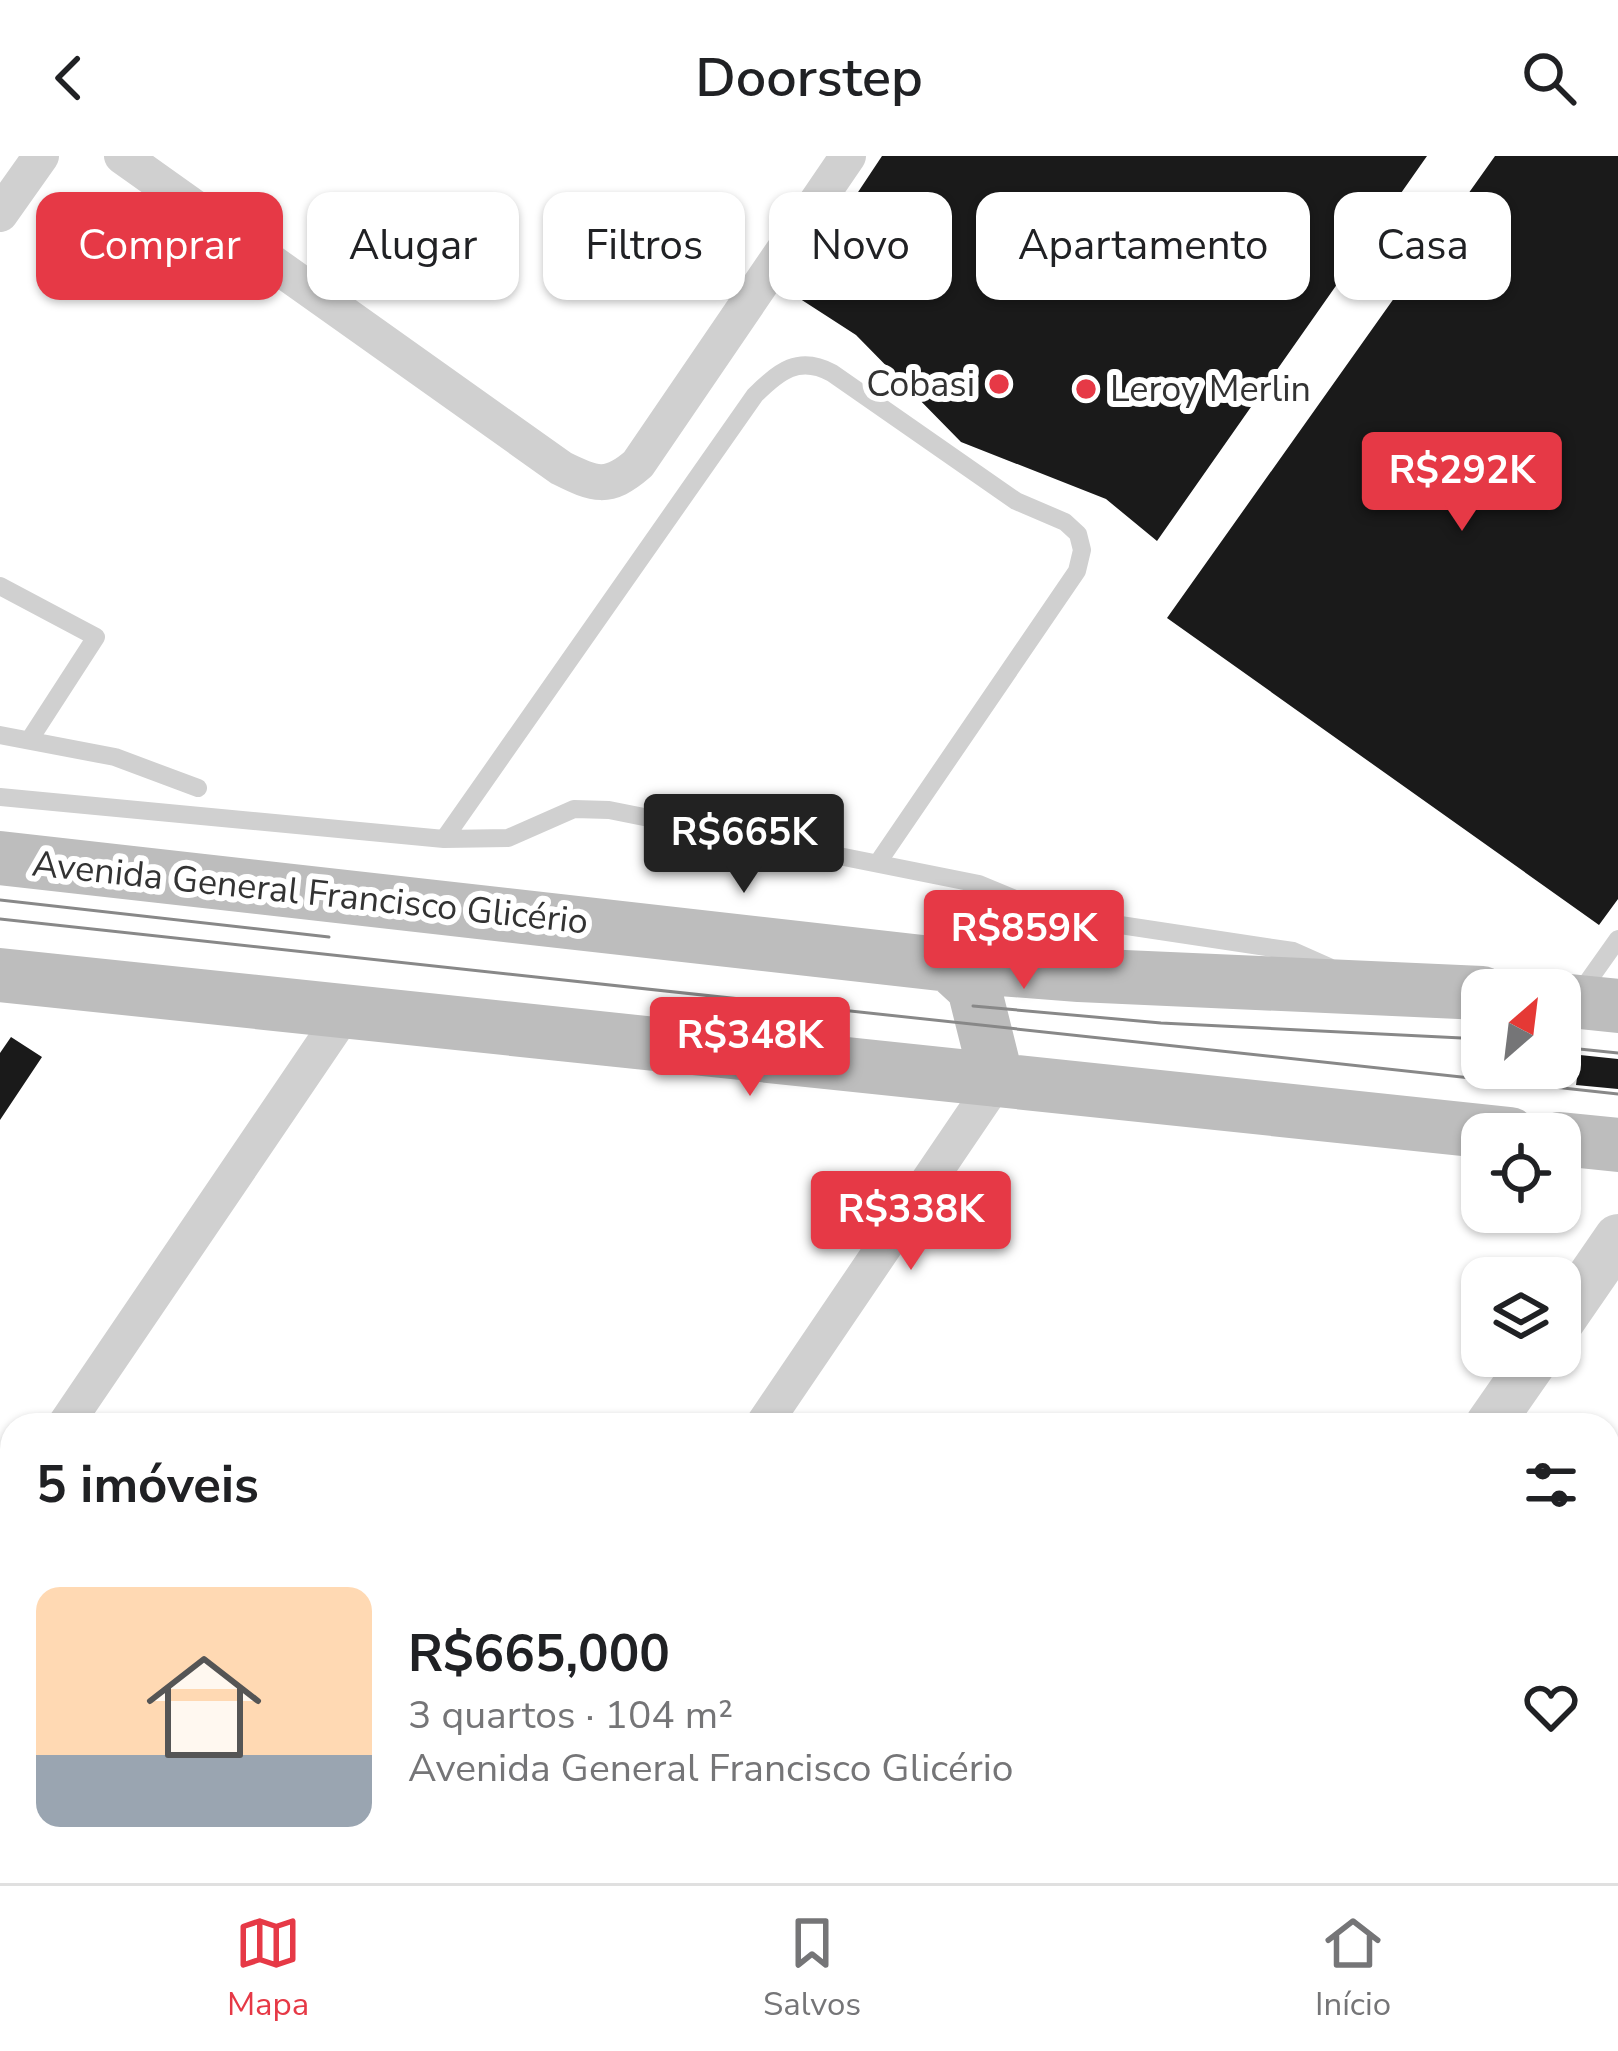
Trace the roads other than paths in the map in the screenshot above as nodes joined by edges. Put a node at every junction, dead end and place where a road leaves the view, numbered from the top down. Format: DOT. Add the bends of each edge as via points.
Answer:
graph roads {
  1 [pos="40,156"];
  2 [pos="122,156"];
  3 [pos="848,156"];
  4 [pos="0,214"];
  5 [pos="0,586"];
  6 [pos="0,735"];
  7 [pos="30,739"];
  8 [pos="198,788"];
  9 [pos="0,797"];
  10 [pos="444,839"];
  11 [pos="0,858"];
  12 [pos="879,861"];
  13 [pos="1618,938"];
  14 [pos="949,964"];
  15 [pos="0,975"];
  16 [pos="1372,986"];
  17 [pos="1461,992"];
  18 [pos="1584,1002"];
  19 [pos="346,1012"];
  20 [pos="997,1080"];
  21 [pos="1461,1129"];
  22 [pos="1618,1238"];
  23 [pos="1581,1292"];
  24 [pos="1523,1377"];
  25 [pos="73,1413"];
  26 [pos="771,1413"];
  27 [pos="1498,1413"];
  1 -- 4 [label="street"];
  2 -- 3 [label="street" via="561,468 601,484 638,464"];
  5 -- 7 [label="lane" via="96,638"];
  6 -- 7 [label="lane"];
  7 -- 8 [label="lane"];
  9 -- 10 [label="lane"];
  10 -- 12 [label="lane" via="508,838 574,809 608,810"];
  10 -- 12 [label="lane" via="755,394 800,363 817,364 1016,501 1065,522 1082,550 1077,572"];
  11 -- 14 [label="main road, Avenida General Francisco Glicério"];
  12 -- 16 [label="lane" via="979,884 1054,915 1293,951"];
  13 -- 18 [label="lane"];
  14 -- 16 [label="main road, Avenida General Francisco Glicério"];
  14 -- 20 [label="main road" via="974,988"];
  15 -- 19 [label="main road"];
  16 -- 17 [label="main road, Avenida General Francisco Glicério"];
  19 -- 20 [label="main road"];
  19 -- 25 [label="street"];
  20 -- 21 [label="main road"];
  20 -- 26 [label="street"];
  22 -- 23 [label="street"];
  24 -- 27 [label="street"];
}
